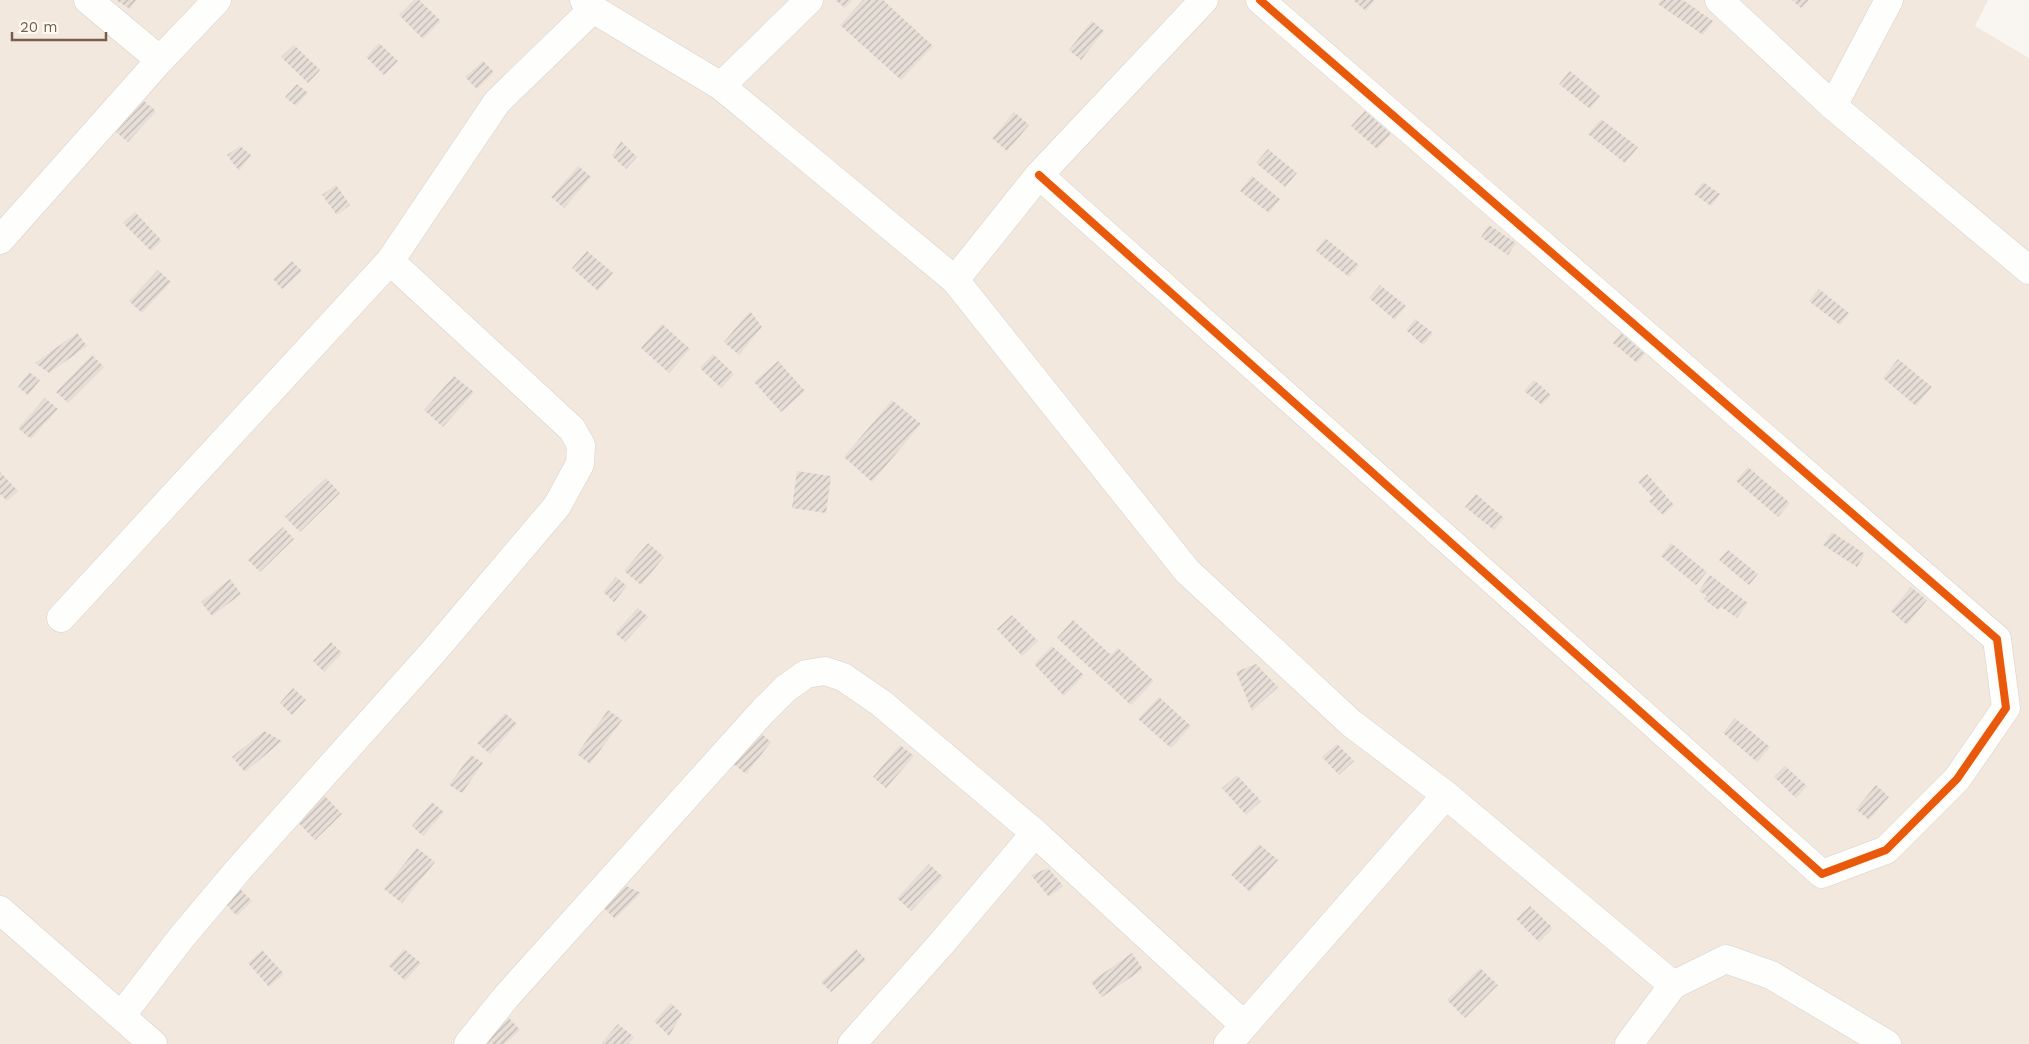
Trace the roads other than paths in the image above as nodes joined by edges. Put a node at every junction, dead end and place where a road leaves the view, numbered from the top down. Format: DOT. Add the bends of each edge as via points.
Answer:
graph roads {
  1 [pos="88,0"];
  2 [pos="216,0"];
  3 [pos="809,0"];
  4 [pos="1204,0"];
  5 [pos="1260,0"];
  6 [pos="1719,0"];
  7 [pos="1889,0"];
  8 [pos="588,4"];
  9 [pos="160,60"];
  10 [pos="721,86"];
  11 [pos="1833,106"];
  12 [pos="1039,175"];
  13 [pos="0,240"];
  14 [pos="390,261"];
  15 [pos="2029,270"];
  16 [pos="955,280"];
  17 [pos="62,618"];
  18 [pos="1446,795"];
  19 [pos="1035,833"];
  20 [pos="0,910"];
  21 [pos="1673,985"];
  22 [pos="121,1016"];
  23 [pos="1236,1035"];
  24 [pos="153,1044"];
  25 [pos="468,1044"];
  26 [pos="852,1044"];
  27 [pos="1629,1044"];
  28 [pos="1887,1044"];
  1 -- 9 [label="street"];
  2 -- 9 [label="street"];
  3 -- 10 [label="street"];
  4 -- 12 [label="street"];
  5 -- 12 [label="street" via="1996,639 2006,708 1957,779 1886,850 1822,874"];
  6 -- 11 [label="street"];
  7 -- 11 [label="street"];
  8 -- 10 [label="street"];
  8 -- 14 [label="street" via="497,102"];
  9 -- 13 [label="street"];
  10 -- 16 [label="street"];
  11 -- 15 [label="street"];
  12 -- 16 [label="street"];
  14 -- 17 [label="street"];
  14 -- 22 [label="street" via="572,429 581,445 580,464 557,506 434,651 238,869"];
  16 -- 18 [label="street" via="1187,571 1351,723"];
  18 -- 21 [label="street"];
  18 -- 23 [label="street"];
  19 -- 23 [label="street"];
  19 -- 25 [label="street" via="881,702 843,677 825,671 806,674 785,689 719,758"];
  19 -- 26 [label="street"];
  20 -- 22 [label="street"];
  21 -- 27 [label="street"];
  21 -- 28 [label="street" via="1726,960 1771,975"];
  22 -- 24 [label="street"];
}
